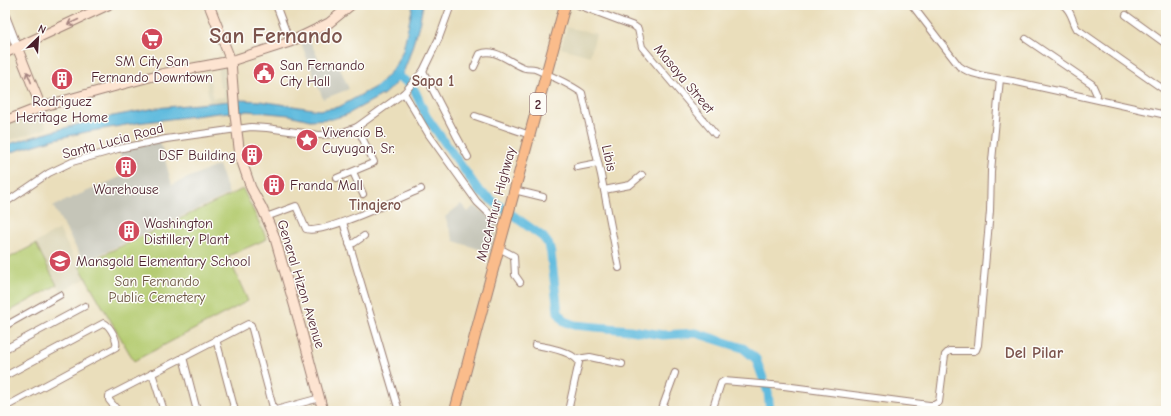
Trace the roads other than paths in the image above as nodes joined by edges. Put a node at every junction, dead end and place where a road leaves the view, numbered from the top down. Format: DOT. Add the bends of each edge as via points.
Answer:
graph roads {
  1 [pos="108,5"];
  2 [pos="209,5"];
  3 [pos="276,5"];
  4 [pos="351,5"];
  5 [pos="451,5"];
  6 [pos="565,5"];
  7 [pos="578,5"];
  8 [pos="912,5"];
  9 [pos="1063,5"];
  10 [pos="1126,15"];
  11 [pos="5,16"];
  12 [pos="1026,39"];
  13 [pos="290,42"];
  14 [pos="1166,44"];
  15 [pos="17,47"];
  16 [pos="5,53"];
  17 [pos="230,60"];
  18 [pos="474,67"];
  19 [pos="424,71"];
  20 [pos="546,74"];
  21 [pos="1000,79"];
  22 [pos="1166,92"];
  23 [pos="404,93"];
  24 [pos="1096,99"];
  25 [pos="41,107"];
  26 [pos="1166,115"];
  27 [pos="475,116"];
  28 [pos="5,121"];
  29 [pos="357,128"];
  30 [pos="236,129"];
  31 [pos="714,134"];
  32 [pos="530,135"];
  33 [pos="468,158"];
  34 [pos="598,163"];
  35 [pos="577,166"];
  36 [pos="353,172"];
  37 [pos="642,175"];
  38 [pos="337,178"];
  39 [pos="421,189"];
  40 [pos="514,190"];
  41 [pos="604,190"];
  42 [pos="363,194"];
  43 [pos="543,197"];
  44 [pos="5,203"];
  45 [pos="266,217"];
  46 [pos="343,222"];
  47 [pos="501,223"];
  48 [pos="364,236"];
  49 [pos="349,244"];
  50 [pos="499,248"];
  51 [pos="619,268"];
  52 [pos="520,282"];
  53 [pos="60,295"];
  54 [pos="85,306"];
  55 [pos="5,326"];
  56 [pos="216,339"];
  57 [pos="534,345"];
  58 [pos="5,349"];
  59 [pos="183,357"];
  60 [pos="577,359"];
  61 [pos="622,364"];
  62 [pos="152,373"];
  63 [pos="675,373"];
  64 [pos="5,376"];
  65 [pos="320,398"];
  66 [pos="923,404"];
  67 [pos="5,407"];
  68 [pos="118,411"];
  69 [pos="164,411"];
  70 [pos="197,411"];
  71 [pos="235,411"];
  72 [pos="274,411"];
  73 [pos="323,411"];
  74 [pos="399,411"];
  75 [pos="455,411"];
  76 [pos="568,411"];
  77 [pos="661,411"];
  78 [pos="712,411"];
  79 [pos="921,411"];
  1 -- 15 [label="main road, one-way"];
  2 -- 17 [label="main road, General Hizon Avenue"];
  3 -- 13 [label="street"];
  4 -- 13 [label="main road" via="329,23"];
  5 -- 19 [label="street"];
  6 -- 20 [label="highway, MacArthur Highway / 2"];
  7 -- 31 [label="street, Masaya Street" via="638,29 642,47"];
  8 -- 21 [label="street" via="959,66 973,73"];
  9 -- 22 [label="street" via="1077,29"];
  10 -- 14 [label="street"];
  11 -- 15 [label="street"];
  12 -- 24 [label="street" via="1092,84"];
  13 -- 17 [label="main road"];
  15 -- 16 [label="main road"];
  25 -- 15 [label="main road, one-way"];
  17 -- 25 [label="main road" via="176,71"];
  17 -- 30 [label="main road, General Hizon Avenue"];
  18 -- 20 [label="street" via="480,54 492,53 525,68"];
  19 -- 23 [label="street, Santa Lucia Road"];
  19 -- 33 [label="street"];
  20 -- 32 [label="highway, MacArthur Highway / 2"];
  20 -- 34 [label="street, Libis" via="582,92"];
  21 -- 24 [label="street"];
  21 -- 66 [label="street" via="978,345 974,351 946,353 938,402 934,405"];
  23 -- 29 [label="street, Santa Lucia Road"];
  23 -- 47 [label="street" via="428,135 477,202"];
  24 -- 26 [label="street"];
  25 -- 28 [label="main road"];
  27 -- 32 [label="street"];
  29 -- 30 [label="street, Santa Lucia Road" via="337,134 319,135 267,128"];
  29 -- 36 [label="street" via="374,162"];
  30 -- 44 [label="street, Santa Lucia Road" via="166,139 72,162 49,173"];
  30 -- 45 [label="main road, General Hizon Avenue" via="240,156 250,188"];
  32 -- 40 [label="highway, MacArthur Highway / 2"];
  34 -- 35 [label="street"];
  34 -- 41 [label="street, Libis"];
  36 -- 38 [label="street"];
  36 -- 42 [label="street"];
  37 -- 41 [label="street" via="630,185"];
  39 -- 46 [label="street"];
  40 -- 43 [label="street"];
  40 -- 47 [label="highway, MacArthur Highway / 2"];
  41 -- 51 [label="street, Libis"];
  45 -- 46 [label="street" via="296,206 308,230"];
  45 -- 65 [label="main road, General Hizon Avenue" via="274,235"];
  46 -- 49 [label="street"];
  47 -- 50 [label="highway, MacArthur Highway / 2"];
  48 -- 49 [label="street"];
  49 -- 74 [label="street"];
  50 -- 52 [label="street" via="514,256 515,275"];
  50 -- 75 [label="highway, MacArthur Highway / 2"];
  53 -- 55 [label="street"];
  54 -- 58 [label="street"];
  56 -- 59 [label="street"];
  56 -- 71 [label="street"];
  56 -- 72 [label="street" via="248,324 251,325"];
  57 -- 60 [label="street" via="554,349"];
  59 -- 62 [label="street"];
  59 -- 70 [label="street"];
  60 -- 61 [label="street" via="590,356"];
  60 -- 76 [label="street" via="579,365"];
  62 -- 68 [label="street" via="109,396 109,400"];
  62 -- 69 [label="street"];
  63 -- 77 [label="street"];
  64 -- 67 [label="street" via="104,323 108,325 117,342 116,347"];
  65 -- 72 [label="street"];
  65 -- 73 [label="main road, General Hizon Avenue"];
  66 -- 78 [label="street" via="724,381 721,383"];
  66 -- 79 [label="street"];
}
